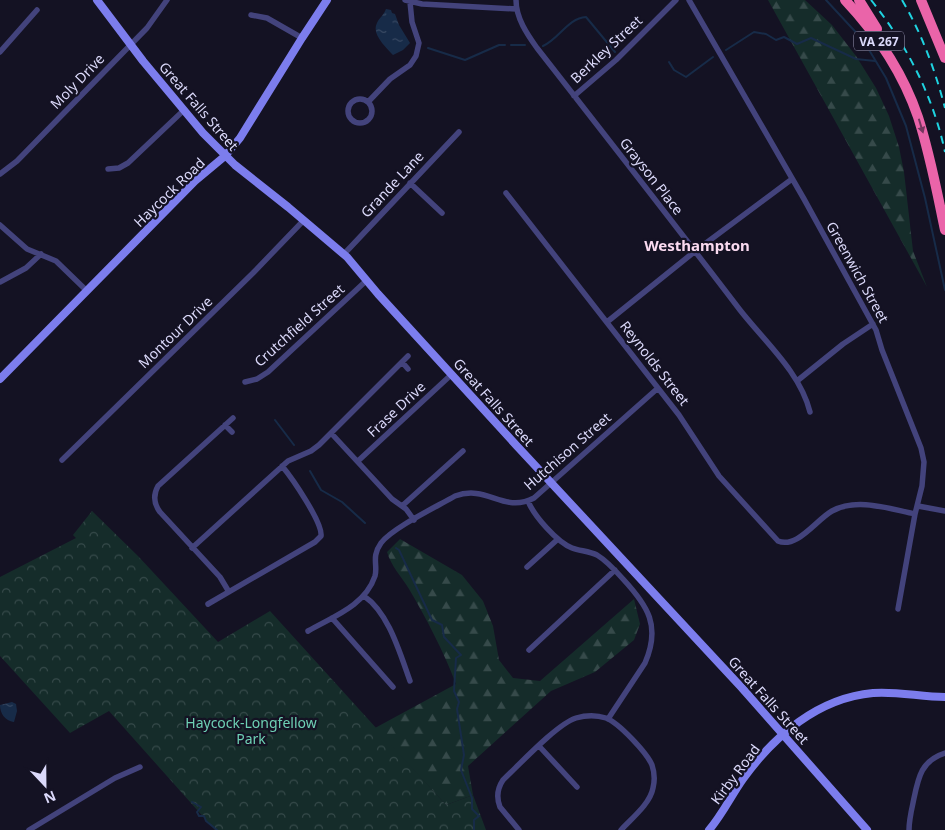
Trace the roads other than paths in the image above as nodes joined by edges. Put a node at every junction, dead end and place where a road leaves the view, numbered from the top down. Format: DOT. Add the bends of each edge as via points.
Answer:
graph roads {
  1 [pos="97,0"];
  2 [pos="168,0"];
  3 [pos="327,0"];
  4 [pos="516,0"];
  5 [pos="676,0"];
  6 [pos="689,0"];
  7 [pos="845,0"];
  8 [pos="859,0"];
  9 [pos="921,0"];
  10 [pos="925,0"];
  11 [pos="408,1"];
  12 [pos="516,9"];
  13 [pos="37,10"];
  14 [pos="251,15"];
  15 [pos="929,18"];
  16 [pos="302,38"];
  17 [pos="130,45"];
  18 [pos="0,52"];
  19 [pos="945,58"];
  20 [pos="906,88"];
  21 [pos="574,96"];
  22 [pos="368,102"];
  23 [pos="184,110"];
  24 [pos="459,132"];
  25 [pos="226,156"];
  26 [pos="108,169"];
  27 [pos="0,174"];
  28 [pos="792,179"];
  29 [pos="410,183"];
  30 [pos="506,194"];
  31 [pos="442,213"];
  32 [pos="304,220"];
  33 [pos="0,225"];
  34 [pos="945,230"];
  35 [pos="694,252"];
  36 [pos="41,254"];
  37 [pos="344,254"];
  38 [pos="367,280"];
  39 [pos="0,282"];
  40 [pos="87,291"];
  41 [pos="607,322"];
  42 [pos="873,324"];
  43 [pos="408,356"];
  44 [pos="402,362"];
  45 [pos="408,369"];
  46 [pos="452,374"];
  47 [pos="0,379"];
  48 [pos="797,380"];
  49 [pos="246,382"];
  50 [pos="658,388"];
  51 [pos="810,412"];
  52 [pos="233,418"];
  53 [pos="225,424"];
  54 [pos="232,432"];
  55 [pos="331,432"];
  56 [pos="463,451"];
  57 [pos="62,460"];
  58 [pos="358,461"];
  59 [pos="282,466"];
  60 [pos="551,483"];
  61 [pos="528,501"];
  62 [pos="402,506"];
  63 [pos="918,506"];
  64 [pos="945,511"];
  65 [pos="915,514"];
  66 [pos="414,520"];
  67 [pos="558,539"];
  68 [pos="192,548"];
  69 [pos="527,567"];
  70 [pos="615,570"];
  71 [pos="230,592"];
  72 [pos="364,596"];
  73 [pos="208,604"];
  74 [pos="898,609"];
  75 [pos="332,618"];
  76 [pos="308,631"];
  77 [pos="529,650"];
  78 [pos="410,682"];
  79 [pos="393,688"];
  80 [pos="945,696"];
  81 [pos="608,719"];
  82 [pos="783,735"];
  83 [pos="539,746"];
  84 [pos="945,753"];
  85 [pos="140,767"];
  86 [pos="577,787"];
  87 [pos="712,829"];
  88 [pos="29,830"];
  89 [pos="519,830"];
  90 [pos="621,830"];
  91 [pos="867,830"];
  92 [pos="909,830"];
  1 -- 17 [label="main road, Great Falls Street"];
  2 -- 17 [label="street, Moly Drive"];
  3 -- 16 [label="main road, Haycock Road"];
  4 -- 12 [label="street, Grayson Place"];
  5 -- 21 [label="street, Berkley Street" via="616,60"];
  6 -- 28 [label="street, Greenwich Street"];
  7 -- 20 [label="highway, VA 267" via="876,37"];
  8 -- 20 [label="highway" via="890,49"];
  9 -- 15 [label="highway"];
  10 -- 15 [label="highway"];
  11 -- 12 [label="street"];
  11 -- 22 [label="street" via="419,43 416,56"];
  12 -- 21 [label="street, Grayson Place" via="525,30"];
  13 -- 18 [label="street"];
  14 -- 16 [label="street" via="267,18"];
  15 -- 19 [label="highway"];
  16 -- 25 [label="main road, Haycock Road" via="251,122"];
  17 -- 23 [label="main road, Great Falls Street"];
  17 -- 27 [label="street, Moly Drive" via="17,161"];
  20 -- 34 [label="highway, VA 267, one-way" via="925,141"];
  21 -- 35 [label="street, Grayson Place"];
  22 -- 22 [label="street" via="360,99 349,105 351,120 362,124 369,120 372,112"];
  23 -- 25 [label="main road, Great Falls Street"];
  23 -- 26 [label="street" via="128,163"];
  24 -- 29 [label="street, Grande Lane"];
  25 -- 32 [label="main road, Great Falls Street"];
  25 -- 40 [label="main road, Haycock Road" via="195,181"];
  28 -- 35 [label="street"];
  28 -- 42 [label="street, Greenwich Street"];
  29 -- 31 [label="street"];
  29 -- 37 [label="street, Grande Lane"];
  30 -- 41 [label="street, Reynolds Street"];
  32 -- 37 [label="main road, Great Falls Street"];
  32 -- 57 [label="street, Montour Drive"];
  33 -- 36 [label="street" via="27,249"];
  35 -- 41 [label="street"];
  35 -- 48 [label="street, Grayson Place"];
  36 -- 39 [label="street" via="26,268"];
  36 -- 40 [label="street" via="56,261"];
  37 -- 38 [label="main road, Great Falls Street"];
  38 -- 46 [label="main road, Great Falls Street"];
  38 -- 49 [label="street, Crutchfield Street" via="268,372 257,380"];
  40 -- 47 [label="main road, Haycock Road"];
  41 -- 50 [label="street, Reynolds Street"];
  42 -- 48 [label="street"];
  42 -- 63 [label="street, Greenwich Street" via="923,453 924,471"];
  43 -- 44 [label="street"];
  44 -- 45 [label="street"];
  44 -- 55 [label="street"];
  46 -- 58 [label="street, Frase Drive"];
  46 -- 60 [label="main road, Great Falls Street"];
  48 -- 51 [label="street, Grayson Place"];
  50 -- 60 [label="street, Hutchison Street"];
  50 -- 65 [label="street, Reynolds Street" via="728,487 778,541 795,541 831,512 846,506 866,504"];
  52 -- 53 [label="street"];
  53 -- 54 [label="street"];
  53 -- 68 [label="street" via="156,490 158,509"];
  55 -- 58 [label="street"];
  55 -- 59 [label="street" via="315,448"];
  56 -- 62 [label="street"];
  58 -- 62 [label="street"];
  59 -- 68 [label="street"];
  59 -- 71 [label="street" via="319,525 321,536"];
  60 -- 61 [label="street, Hutchison Street"];
  60 -- 82 [label="main road, Great Falls Street"];
  61 -- 66 [label="street, Hutchison Street" via="512,503 468,492"];
  61 -- 67 [label="street"];
  62 -- 66 [label="street"];
  63 -- 64 [label="street"];
  63 -- 65 [label="street, Greenwich Street"];
  65 -- 74 [label="street, Greenwich Street"];
  66 -- 72 [label="street, Hutchison Street" via="380,544 374,561 376,575"];
  67 -- 69 [label="street"];
  67 -- 70 [label="street" via="571,548 596,554"];
  68 -- 71 [label="street"];
  70 -- 77 [label="street"];
  70 -- 81 [label="street" via="641,599 653,632 646,663"];
  71 -- 73 [label="street"];
  72 -- 75 [label="street"];
  72 -- 78 [label="street" via="374,605 391,632"];
  75 -- 76 [label="street"];
  75 -- 79 [label="street"];
  80 -- 82 [label="main road, Kirby Road" via="882,692 855,696 819,709"];
  81 -- 83 [label="street" via="576,718"];
  81 -- 90 [label="street" via="644,753 654,774 650,796"];
  82 -- 87 [label="main road, Kirby Road" via="743,778"];
  82 -- 91 [label="main road, Great Falls Street"];
  83 -- 86 [label="street"];
  83 -- 89 [label="street" via="503,780 498,792 500,808"];
  84 -- 92 [label="street" via="931,760 921,771"];
  85 -- 88 [label="street" via="115,778"];
}
